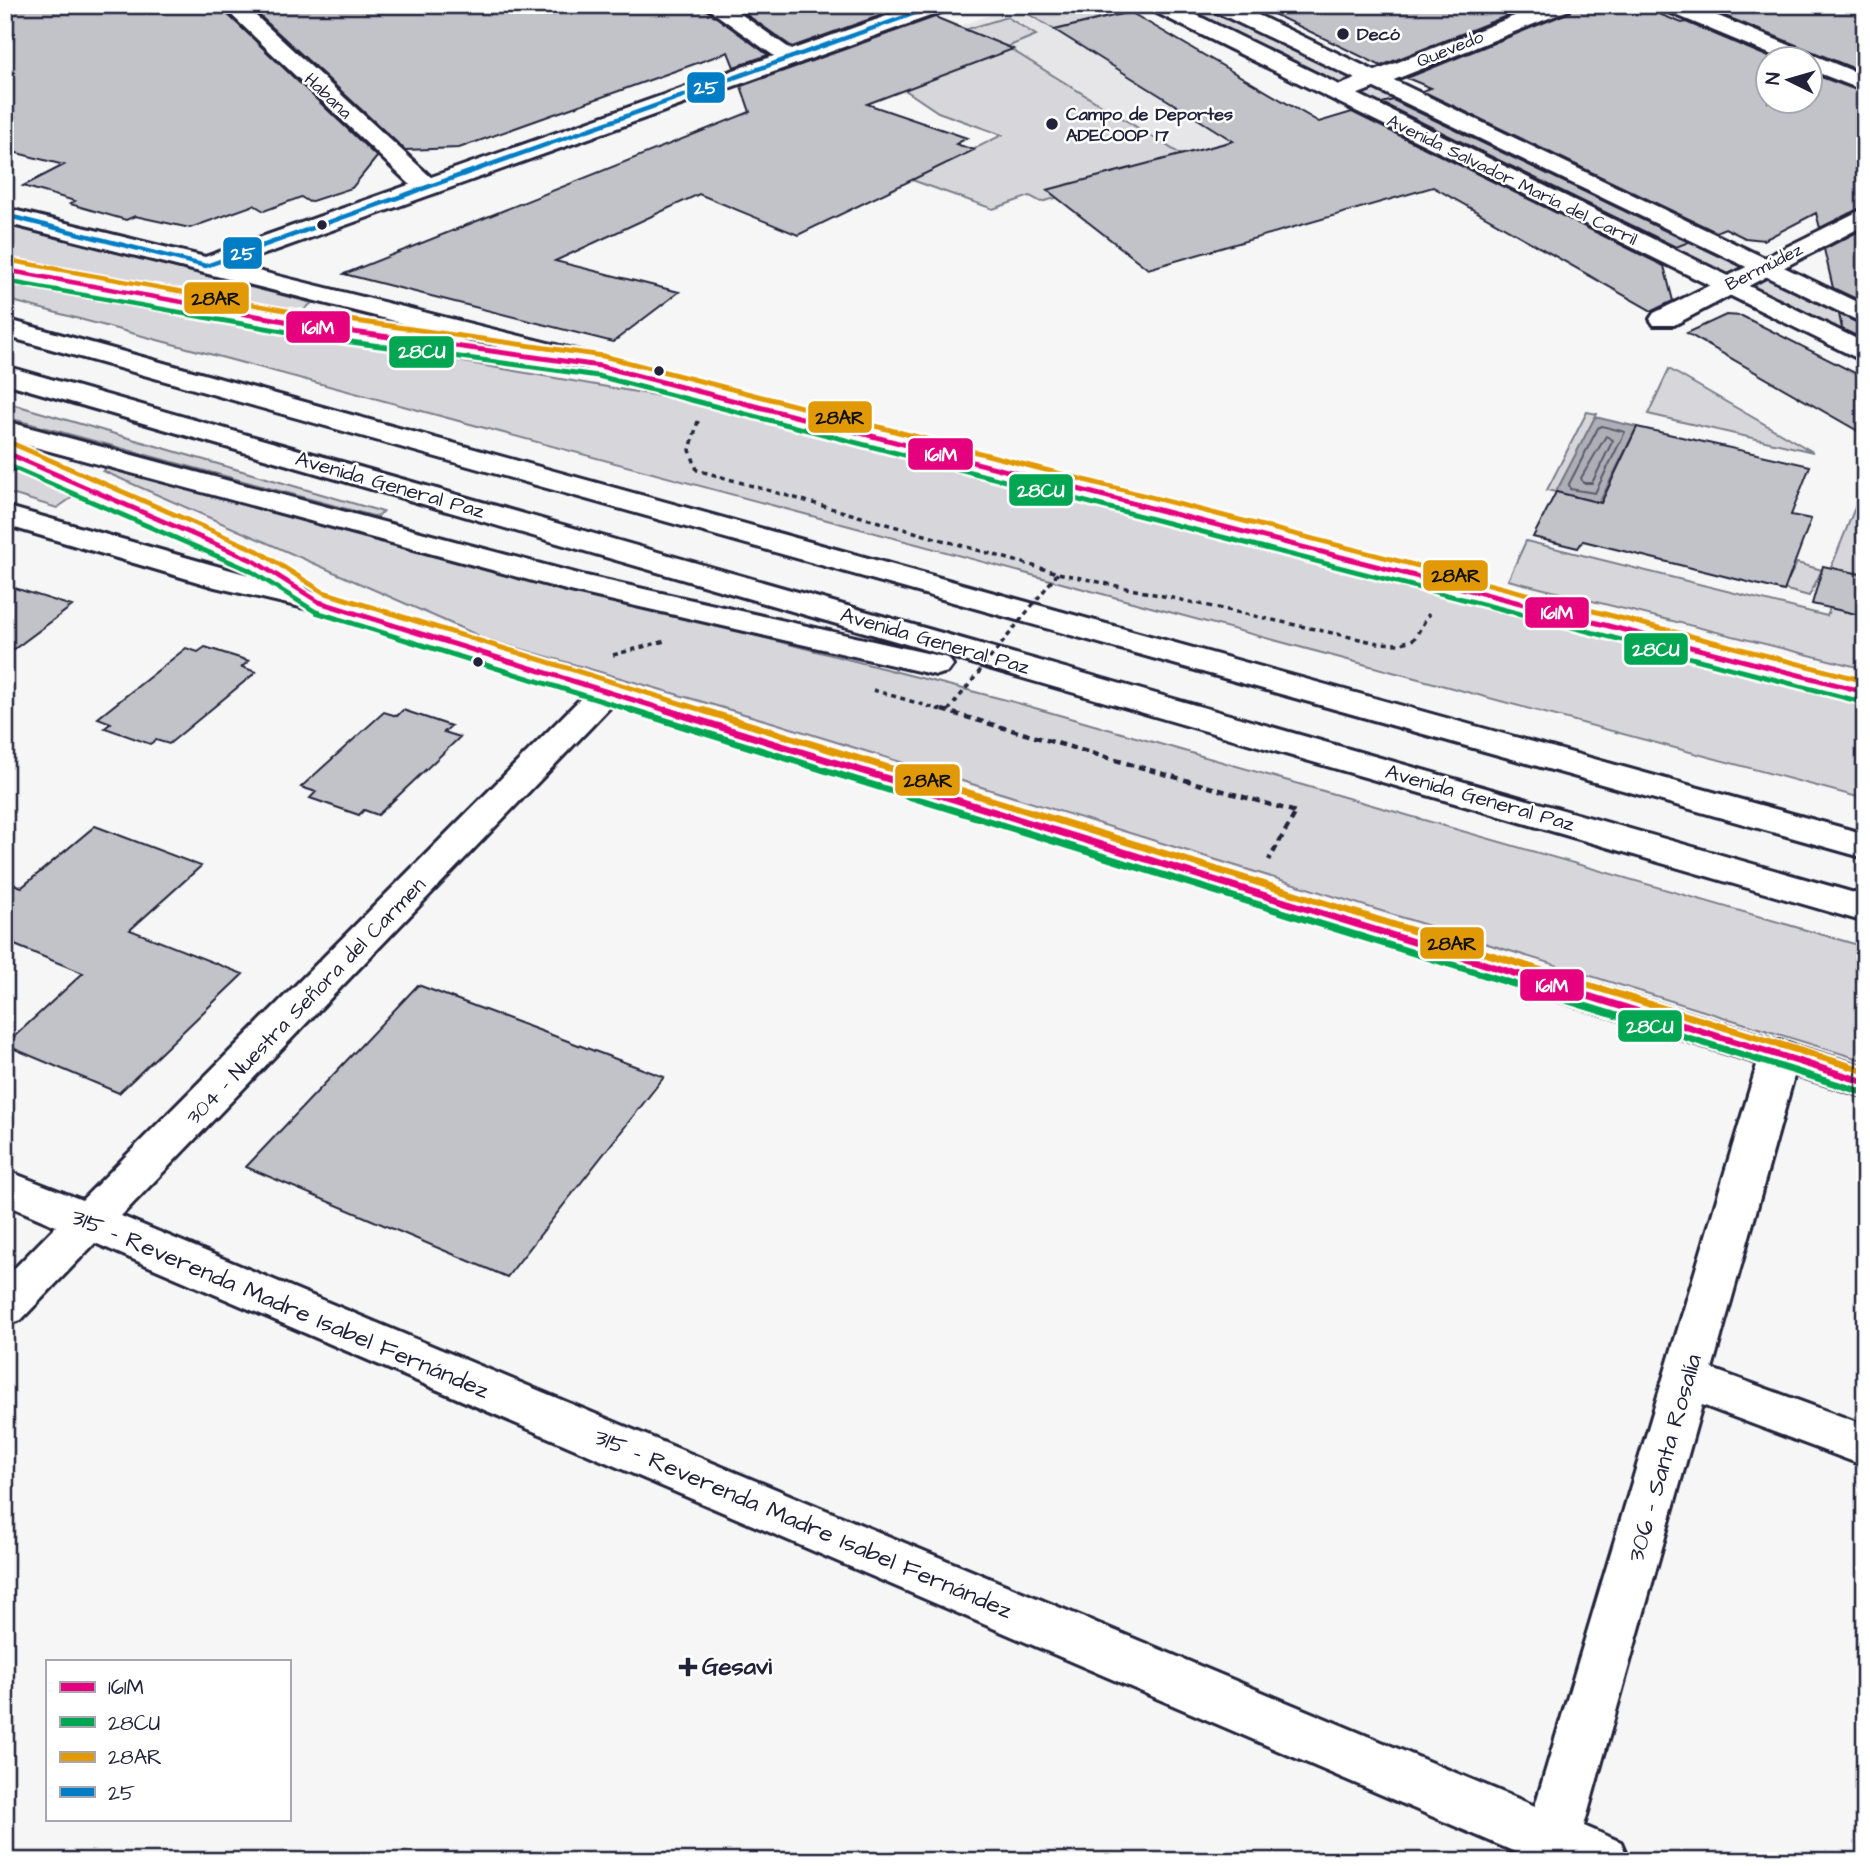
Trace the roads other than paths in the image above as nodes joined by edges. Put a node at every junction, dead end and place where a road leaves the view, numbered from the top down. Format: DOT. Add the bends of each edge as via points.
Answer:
graph roads {
  1 [pos="231,5"];
  2 [pos="713,5"];
  3 [pos="939,5"];
  4 [pos="1160,5"];
  5 [pos="1220,5"];
  6 [pos="1561,5"];
  7 [pos="1672,5"];
  8 [pos="1770,46"];
  9 [pos="792,58"];
  10 [pos="1825,68"];
  11 [pos="1374,79"];
  12 [pos="1865,84"];
  13 [pos="1338,94"];
  14 [pos="426,186"];
  15 [pos="5,215"];
  16 [pos="1865,215"];
  17 [pos="206,266"];
  18 [pos="1765,268"];
  19 [pos="5,270"];
  20 [pos="1728,286"];
  21 [pos="1865,316"];
  22 [pos="1664,319"];
  23 [pos="5,327"];
  24 [pos="1865,354"];
  25 [pos="600,366"];
  26 [pos="5,374"];
  27 [pos="5,430"];
  28 [pos="5,452"];
  29 [pos="12,524"];
  30 [pos="318,602"];
  31 [pos="1865,692"];
  32 [pos="605,693"];
  33 [pos="1229,726"];
  34 [pos="1865,846"];
  35 [pos="1865,909"];
  36 [pos="1780,1055"];
  37 [pos="1865,1082"];
  38 [pos="5,1186"];
  39 [pos="90,1224"];
  40 [pos="5,1307"];
  41 [pos="1688,1380"];
  42 [pos="1865,1446"];
  43 [pos="1550,1850"];
  44 [pos="1601,1861"];
  1 -- 14 [label="main road, Habana"];
  2 -- 9 [label="main road"];
  3 -- 9 [label="main road"];
  4 -- 13 [label="main road, Avenida Salvador María del Carril"];
  5 -- 11 [label="main road, Avenida Salvador María del Carril"];
  6 -- 11 [label="main road, Quevedo"];
  7 -- 8 [label="main road"];
  9 -- 14 [label="main road"];
  10 -- 12 [label="main road"];
  11 -- 13 [label="main road, Quevedo"];
  11 -- 18 [label="main road, Avenida Salvador María del Carril"];
  13 -- 20 [label="main road, Avenida Salvador María del Carril"];
  14 -- 17 [label="main road"];
  15 -- 17 [label="main road"];
  16 -- 18 [label="main road, Bermúdez"];
  17 -- 25 [label="main road"];
  18 -- 20 [label="main road, Bermúdez"];
  18 -- 21 [label="main road, Avenida Salvador María del Carril"];
  19 -- 25 [label="main road" via="285,321"];
  20 -- 22 [label="main road, Bermúdez"];
  20 -- 24 [label="main road, Avenida Salvador María del Carril"];
  23 -- 34 [label="main road"];
  25 -- 31 [label="main road"];
  26 -- 33 [label="main road, Avenida General Paz"];
  27 -- 33 [label="main road" via="577,583 874,652"];
  28 -- 30 [label="main road" via="254,561"];
  29 -- 30 [label="main road"];
  30 -- 32 [label="main road"];
  32 -- 36 [label="main road"];
  32 -- 39 [label="main road, 304 - Nuestra Señora del Carmen"];
  33 -- 35 [label="main road, Avenida General Paz"];
  36 -- 37 [label="main road"];
  36 -- 41 [label="main road, 306 - Santa Rosalía"];
  38 -- 39 [label="main road, 315 - Reverenda Madre Isabel Fernández"];
  39 -- 40 [label="main road, 304 - Nuestra Señora del Carmen"];
  39 -- 43 [label="main road, 315 - Reverenda Madre Isabel Fernández"];
  41 -- 42 [label="main road"];
  41 -- 43 [label="main road, 306 - Santa Rosalía"];
  43 -- 44 [label="main road, 315 - Reverenda Madre Isabel Fernández"];
}
